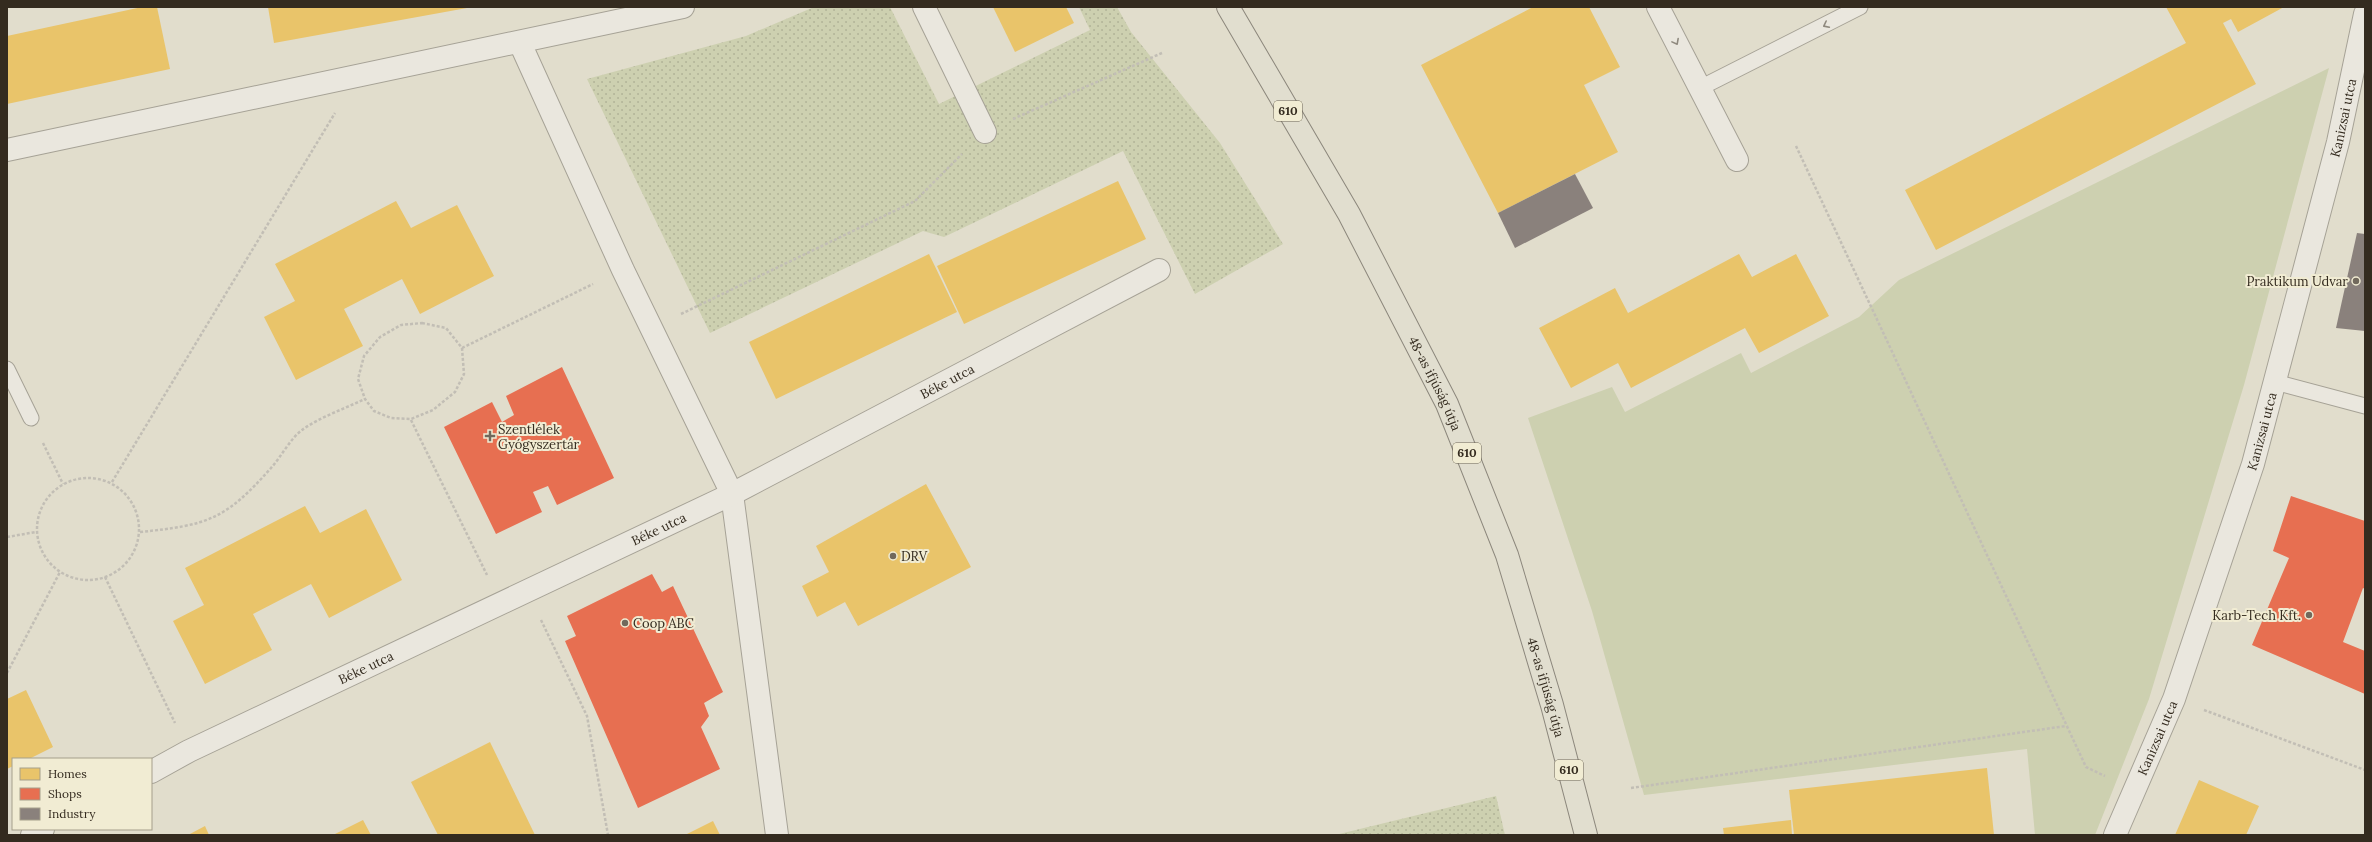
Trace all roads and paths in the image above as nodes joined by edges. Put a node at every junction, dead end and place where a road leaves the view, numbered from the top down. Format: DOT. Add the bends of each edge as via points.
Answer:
graph roads {
  1 [pos="683,7"];
  2 [pos="924,7"];
  3 [pos="1228,7"];
  4 [pos="1658,7"];
  5 [pos="1860,7"];
  6 [pos="2365,14"];
  7 [pos="520,43"];
  8 [pos="1162,53"];
  9 [pos="358,75"];
  10 [pos="1700,88"];
  11 [pos="985,132"];
  12 [pos="1796,146"];
  13 [pos="7,150"];
  14 [pos="1737,160"];
  15 [pos="623,270"];
  16 [pos="1159,270"];
  17 [pos="652,328"];
  18 [pos="462,348"];
  19 [pos="7,369"];
  20 [pos="2275,382"];
  21 [pos="365,399"];
  22 [pos="2365,406"];
  23 [pos="31,418"];
  24 [pos="411,419"];
  25 [pos="112,482"];
  26 [pos="62,484"];
  27 [pos="732,494"];
  28 [pos="36,532"];
  29 [pos="140,532"];
  30 [pos="7,537"];
  31 [pos="60,572"];
  32 [pos="105,577"];
  33 [pos="528,591"];
  34 [pos="501,604"];
  35 [pos="7,673"];
  36 [pos="2174,699"];
  37 [pos="2066,726"];
  38 [pos="189,752"];
  39 [pos="2365,770"];
  40 [pos="152,771"];
  41 [pos="1631,788"];
  42 [pos="2135,790"];
  43 [pos="41,830"];
  44 [pos="32,835"];
  45 [pos="608,835"];
  46 [pos="777,835"];
  47 [pos="1586,835"];
  48 [pos="2115,835"];
  1 -- 7 [label="street"];
  2 -- 11 [label="street"];
  3 -- 47 [label="main road, 48-as ifjúság útja / 610" via="1349,214 1447,404 1507,555 1552,705"];
  4 -- 10 [label="street, one-way"];
  5 -- 10 [label="lane, one-way"];
  6 -- 20 [label="street, Kanizsai utca" via="2338,142"];
  7 -- 9 [label="street"];
  7 -- 15 [label="street"];
  8 -- 11 [label="path"];
  9 -- 13 [label="street"];
  9 -- 25 [label="path"];
  10 -- 14 [label="street"];
  11 -- 17 [label="path" via="915,201"];
  12 -- 37 [label="path"];
  15 -- 17 [label="street"];
  15 -- 18 [label="path"];
  16 -- 27 [label="street, Béke utca"];
  17 -- 27 [label="street"];
  18 -- 21 [label="path" via="446,328 422,323 401,326 380,337 364,356 358,379"];
  18 -- 24 [label="path" via="464,374 455,392 433,410"];
  19 -- 23 [label="lane"];
  20 -- 22 [label="lane"];
  20 -- 36 [label="street, Kanizsai utca" via="2253,464"];
  21 -- 24 [label="path" via="374,411 391,418"];
  21 -- 29 [label="path" via="301,431 240,501 218,516 187,527"];
  23 -- 26 [label="path"];
  24 -- 34 [label="path"];
  25 -- 26 [label="path" via="90,477"];
  25 -- 29 [label="path" via="124,491 133,503"];
  26 -- 28 [label="path" via="51,492 43,504"];
  27 -- 33 [label="street, Béke utca"];
  27 -- 46 [label="street"];
  28 -- 30 [label="path"];
  28 -- 31 [label="path" via="44,554"];
  29 -- 32 [label="path" via="130,560 119,570"];
  31 -- 32 [label="path" via="74,579 90,580"];
  31 -- 35 [label="path"];
  32 -- 38 [label="path"];
  33 -- 34 [label="street, Béke utca"];
  33 -- 45 [label="path" via="587,716"];
  34 -- 38 [label="street, Béke utca"];
  36 -- 39 [label="path"];
  36 -- 42 [label="street, Kanizsai utca"];
  37 -- 41 [label="path"];
  37 -- 42 [label="path" via="2086,767"];
  38 -- 40 [label="street, Béke utca"];
  42 -- 48 [label="street, Kanizsai utca"];
  43 -- 44 [label="street"];
}
